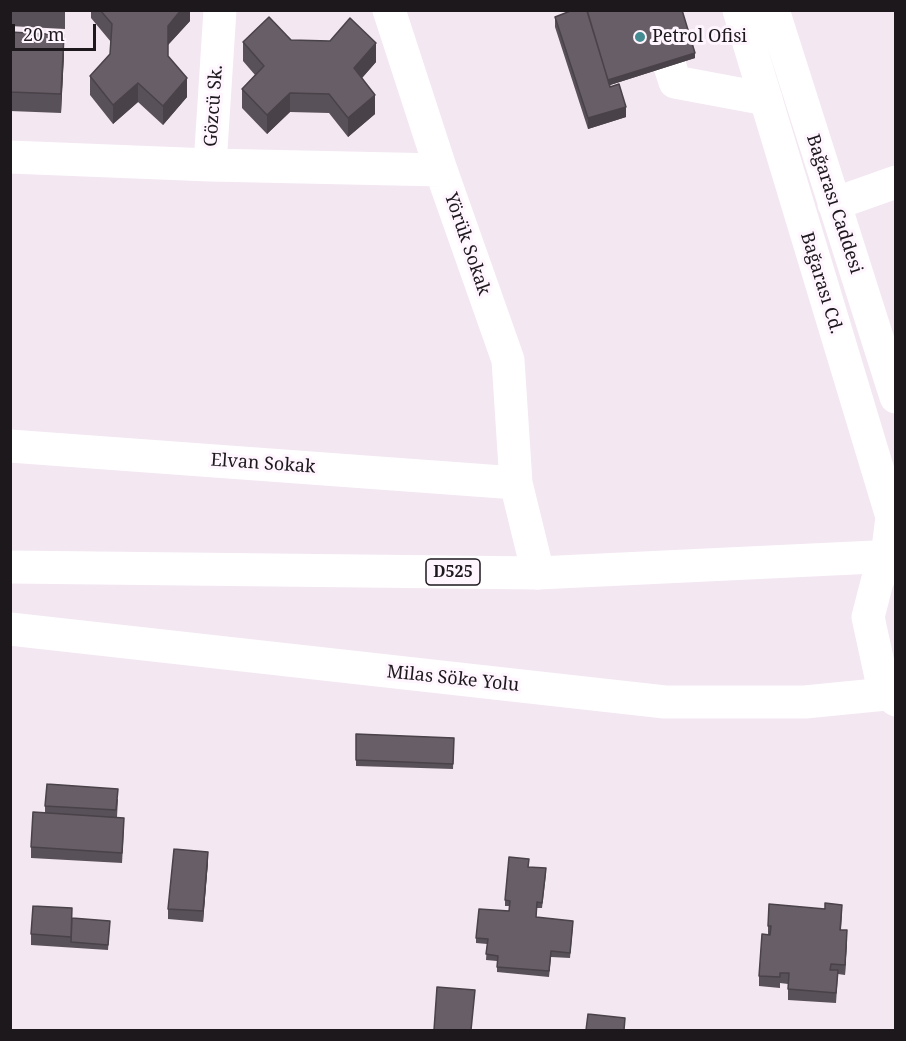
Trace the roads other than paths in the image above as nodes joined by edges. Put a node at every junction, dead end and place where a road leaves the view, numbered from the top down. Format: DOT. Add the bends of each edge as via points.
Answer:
graph roads {
  1 [pos="219,10"];
  2 [pos="389,10"];
  3 [pos="652,10"];
  4 [pos="739,10"];
  5 [pos="773,10"];
  6 [pos="766,99"];
  7 [pos="10,157"];
  8 [pos="210,165"];
  9 [pos="441,170"];
  10 [pos="896,182"];
  11 [pos="834,204"];
  12 [pos="896,397"];
  13 [pos="10,446"];
  14 [pos="516,483"];
  15 [pos="891,556"];
  16 [pos="10,567"];
  17 [pos="538,573"];
  18 [pos="10,630"];
  19 [pos="894,695"];
  1 -- 8 [label="main road, Gözcü Sk."];
  2 -- 9 [label="main road, Yörük Sokak"];
  3 -- 6 [label="main road" via="675,82"];
  4 -- 6 [label="main road, Bağarası Cd."];
  5 -- 11 [label="main road, Bağarası Caddesi"];
  6 -- 15 [label="main road, Bağarası Cd." via="892,517"];
  7 -- 8 [label="main road"];
  8 -- 9 [label="main road"];
  9 -- 14 [label="main road, Yörük Sokak" via="508,360"];
  10 -- 11 [label="main road"];
  11 -- 12 [label="main road, Bağarası Caddesi"];
  13 -- 14 [label="main road, Elvan Sokak"];
  14 -- 17 [label="main road, Yörük Sokak"];
  15 -- 17 [label="main road, D525"];
  15 -- 19 [label="main road, Bağarası Cd." via="877,582 868,618 881,677"];
  16 -- 17 [label="main road, D525"];
  18 -- 19 [label="main road, Milas Söke Yolu" via="665,702 805,702"];
}
